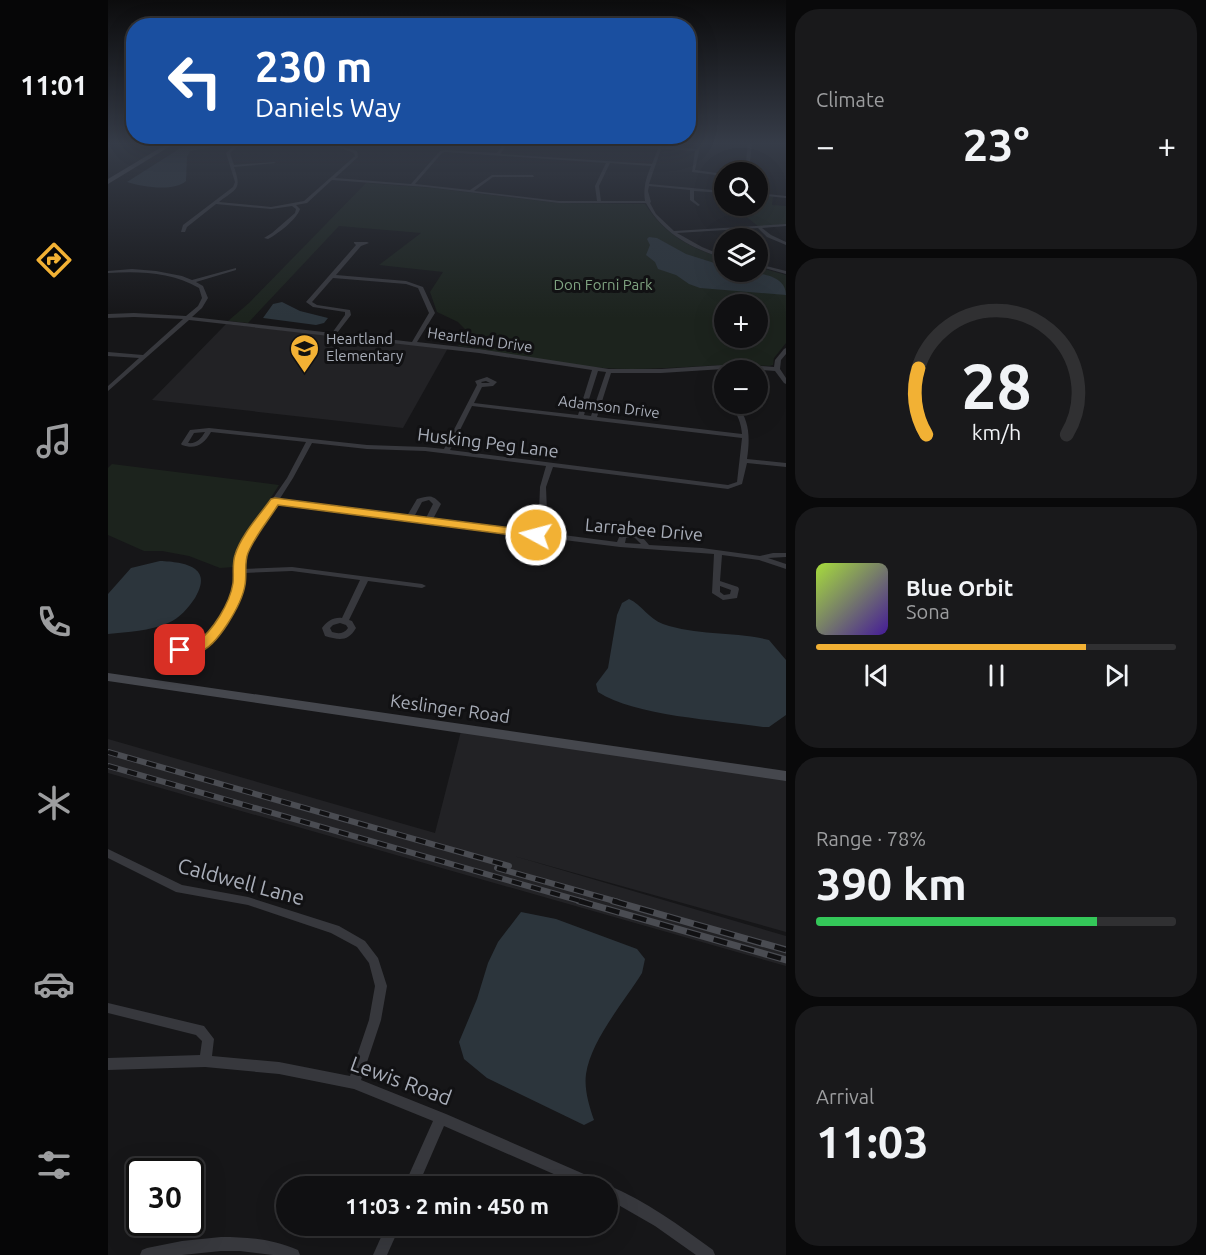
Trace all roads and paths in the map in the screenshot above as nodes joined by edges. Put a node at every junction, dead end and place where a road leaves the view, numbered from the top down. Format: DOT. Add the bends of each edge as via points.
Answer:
graph roads {
  1 [pos="219,201"];
  2 [pos="307,201"];
  3 [pos="549,201"];
  4 [pos="693,201"];
  5 [pos="599,202"];
  6 [pos="649,202"];
  7 [pos="216,203"];
  8 [pos="294,205"];
  9 [pos="698,205"];
  10 [pos="786,225"];
  11 [pos="760,228"];
  12 [pos="714,229"];
  13 [pos="183,231"];
  14 [pos="675,233"];
  15 [pos="768,235"];
  16 [pos="266,238"];
  17 [pos="786,244"];
  18 [pos="359,245"];
  19 [pos="714,254"];
  20 [pos="768,268"];
  21 [pos="786,268"];
  22 [pos="234,269"];
  23 [pos="780,271"];
  24 [pos="108,272"];
  25 [pos="786,273"];
  26 [pos="332,276"];
  27 [pos="193,281"];
  28 [pos="117,308"];
  29 [pos="110,316"];
  30 [pos="188,318"];
  31 [pos="333,334"];
  32 [pos="414,343"];
  33 [pos="786,350"];
  34 [pos="108,354"];
  35 [pos="144,357"];
  36 [pos="777,369"];
  37 [pos="595,370"];
  38 [pos="609,371"];
  39 [pos="786,382"];
  40 [pos="480,385"];
  41 [pos="108,389"];
  42 [pos="471,404"];
  43 [pos="741,414"];
  44 [pos="580,417"];
  45 [pos="594,418"];
  46 [pos="209,430"];
  47 [pos="744,436"];
  48 [pos="310,441"];
  49 [pos="446,452"];
  50 [pos="743,458"];
  51 [pos="786,461"];
  52 [pos="550,465"];
  53 [pos="786,465"];
  54 [pos="275,501"];
  55 [pos="409,519"];
  56 [pos="428,521"];
  57 [pos="536,535"];
  58 [pos="718,552"];
  59 [pos="786,555"];
  60 [pos="760,558"];
  61 [pos="786,567"];
  62 [pos="239,570"];
  63 [pos="365,579"];
  64 [pos="716,582"];
  65 [pos="422,586"];
  66 [pos="345,621"];
  67 [pos="199,648"];
  68 [pos="108,677"];
  69 [pos="786,776"];
  70 [pos="108,853"];
  71 [pos="108,1008"];
  72 [pos="205,1061"];
  73 [pos="108,1064"];
  74 [pos="354,1083"];
  75 [pos="441,1118"];
  76 [pos="415,1176"];
  77 [pos="572,1176"];
  78 [pos="618,1197"];
  79 [pos="389,1236"];
  80 [pos="147,1255"];
  81 [pos="293,1255"];
  82 [pos="380,1255"];
  83 [pos="708,1255"];
  1 -- 7 [label="street"];
  2 -- 8 [label="street"];
  3 -- 5 [label="street"];
  4 -- 9 [label="street"];
  5 -- 6 [label="street"];
  6 -- 14 [label="street"];
  7 -- 8 [label="street"];
  7 -- 13 [label="street"];
  8 -- 16 [label="street" via="297,213"];
  10 -- 11 [label="street"];
  12 -- 14 [label="street"];
  14 -- 19 [label="street"];
  15 -- 17 [label="street"];
  18 -- 26 [label="street"];
  20 -- 23 [label="street"];
  21 -- 23 [label="street"];
  22 -- 27 [label="street"];
  23 -- 25 [label="street"];
  24 -- 27 [label="street" via="164,274"];
  26 -- 31 [label="street" via="309,303 348,311"];
  26 -- 32 [label="street" via="420,287 432,313"];
  27 -- 30 [label="street" via="201,287 205,298"];
  28 -- 29 [label="street"];
  29 -- 30 [label="street, Heartland Drive"];
  30 -- 31 [label="street, Heartland Drive"];
  30 -- 35 [label="street"];
  31 -- 32 [label="street, Heartland Drive"];
  32 -- 37 [label="street, Heartland Drive"];
  33 -- 36 [label="street"];
  34 -- 35 [label="street"];
  35 -- 41 [label="street"];
  36 -- 38 [label="street, Heartland Drive" via="739,366"];
  36 -- 39 [label="street"];
  37 -- 38 [label="street, Heartland Drive"];
  37 -- 44 [label="street"];
  38 -- 45 [label="street"];
  40 -- 42 [label="street"];
  42 -- 44 [label="street, Adamson Drive"];
  42 -- 49 [label="street"];
  43 -- 47 [label="street"];
  44 -- 45 [label="street, Adamson Drive"];
  45 -- 47 [label="street, Adamson Drive"];
  46 -- 48 [label="street, Husking Peg Lane"];
  47 -- 50 [label="street"];
  48 -- 49 [label="street, Husking Peg Lane"];
  48 -- 54 [label="street"];
  49 -- 52 [label="street, Husking Peg Lane"];
  50 -- 51 [label="street"];
  50 -- 52 [label="street, Husking Peg Lane" via="740,483 728,487"];
  50 -- 53 [label="street"];
  52 -- 57 [label="street"];
  54 -- 55 [label="street, Larrabee Drive"];
  54 -- 62 [label="street" via="246,544"];
  55 -- 56 [label="street, Larrabee Drive"];
  55 -- 56 [label="street" via="419,500 427,497 437,504"];
  56 -- 57 [label="street, Larrabee Drive"];
  57 -- 58 [label="street, Larrabee Drive" via="620,545 624,537 632,535 641,539 646,548"];
  58 -- 60 [label="street, Larrabee Drive"];
  58 -- 64 [label="street"];
  59 -- 60 [label="street, Larrabee Drive"];
  60 -- 61 [label="street, Larrabee Drive"];
  62 -- 63 [label="street" via="292,569"];
  62 -- 67 [label="street" via="235,601"];
  63 -- 65 [label="street"];
  63 -- 66 [label="street"];
  68 -- 69 [label="main road, Keslinger Road"];
  70 -- 74 [label="street, Caldwell Lane" via="180,889 248,901 335,929 361,944 374,960 381,986 375,1020"];
  71 -- 72 [label="street" via="200,1030 208,1039"];
  72 -- 73 [label="street, Lewis Road"];
  72 -- 74 [label="street, Lewis Road" via="279,1068"];
  74 -- 75 [label="street, Lewis Road"];
  75 -- 76 [label="street"];
  75 -- 77 [label="street, Lewis Road"];
  78 -- 83 [label="street"];
  79 -- 82 [label="street"];
  80 -- 81 [label="street" via="242,1243"];
}
